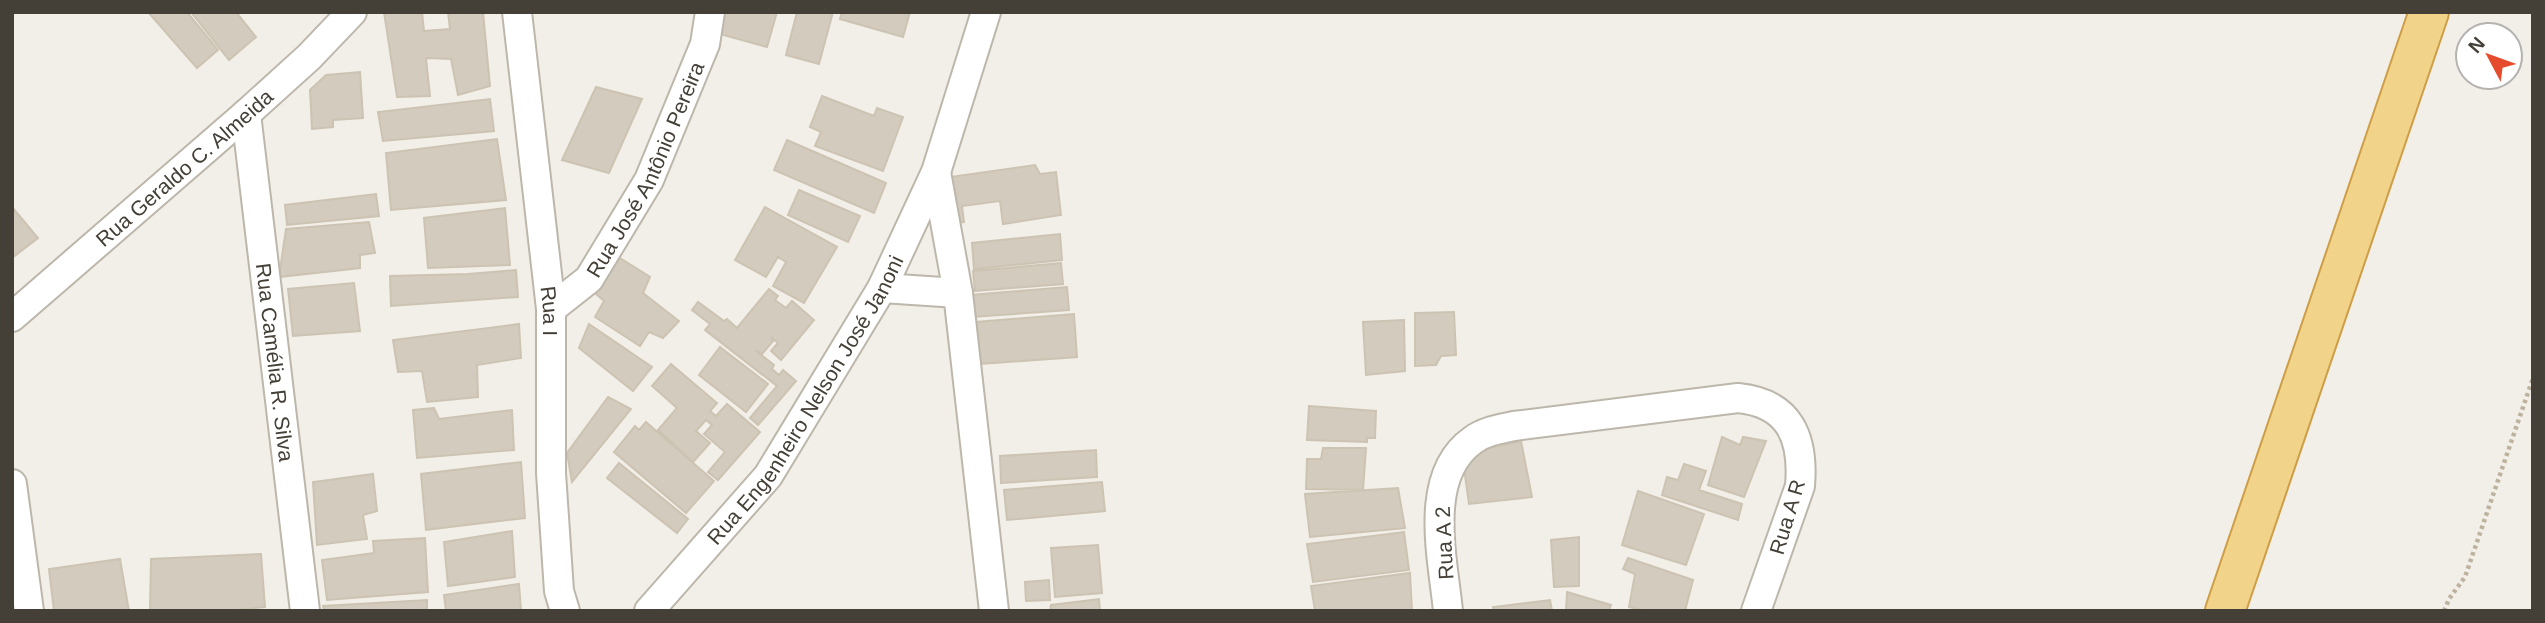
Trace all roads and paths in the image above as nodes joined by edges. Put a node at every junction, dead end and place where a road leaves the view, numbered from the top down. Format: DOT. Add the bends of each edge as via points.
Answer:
graph roads {
  1 [pos="352,12"];
  2 [pos="517,12"];
  3 [pos="710,12"];
  4 [pos="986,12"];
  5 [pos="2429,12"];
  6 [pos="246,114"];
  7 [pos="936,172"];
  8 [pos="882,288"];
  9 [pos="958,293"];
  10 [pos="551,309"];
  11 [pos="12,317"];
  12 [pos="2533,378"];
  13 [pos="1788,423"];
  14 [pos="12,484"];
  15 [pos="29,611"];
  16 [pos="306,611"];
  17 [pos="565,611"];
  18 [pos="649,611"];
  19 [pos="994,611"];
  20 [pos="1448,611"];
  21 [pos="1756,611"];
  22 [pos="2225,611"];
  23 [pos="2444,611"];
  1 -- 6 [label="street, Rua Geraldo C. Almeida"];
  2 -- 10 [label="street, Rua I"];
  3 -- 10 [label="street, Rua José Antônio Pereira" via="705,44 649,180 589,279"];
  4 -- 7 [label="street, Rua Engenheiro Nelson José Janoni"];
  5 -- 22 [label="highway"];
  6 -- 11 [label="street, Rua Geraldo C. Almeida"];
  6 -- 16 [label="street, Rua Camélia R. Silva"];
  7 -- 8 [label="street, Rua Engenheiro Nelson José Janoni"];
  7 -- 9 [label="street, Rua Engenheiro Nelson José Janoni"];
  8 -- 9 [label="street"];
  8 -- 18 [label="street, Rua Engenheiro Nelson José Janoni" via="768,476"];
  9 -- 19 [label="street, Rua Engenheiro Nelson José Janoni"];
  10 -- 17 [label="street, Rua I" via="551,472 559,591"];
  12 -- 23 [label="path" via="2465,577"];
  13 -- 20 [label="street, Rua A 2" via="1773,407 1756,399 1738,398 1514,426 1472,440 1447,475 1440,504"];
  13 -- 21 [label="street, Rua A R" via="1798,442 1800,486"];
  14 -- 15 [label="street"];
}
